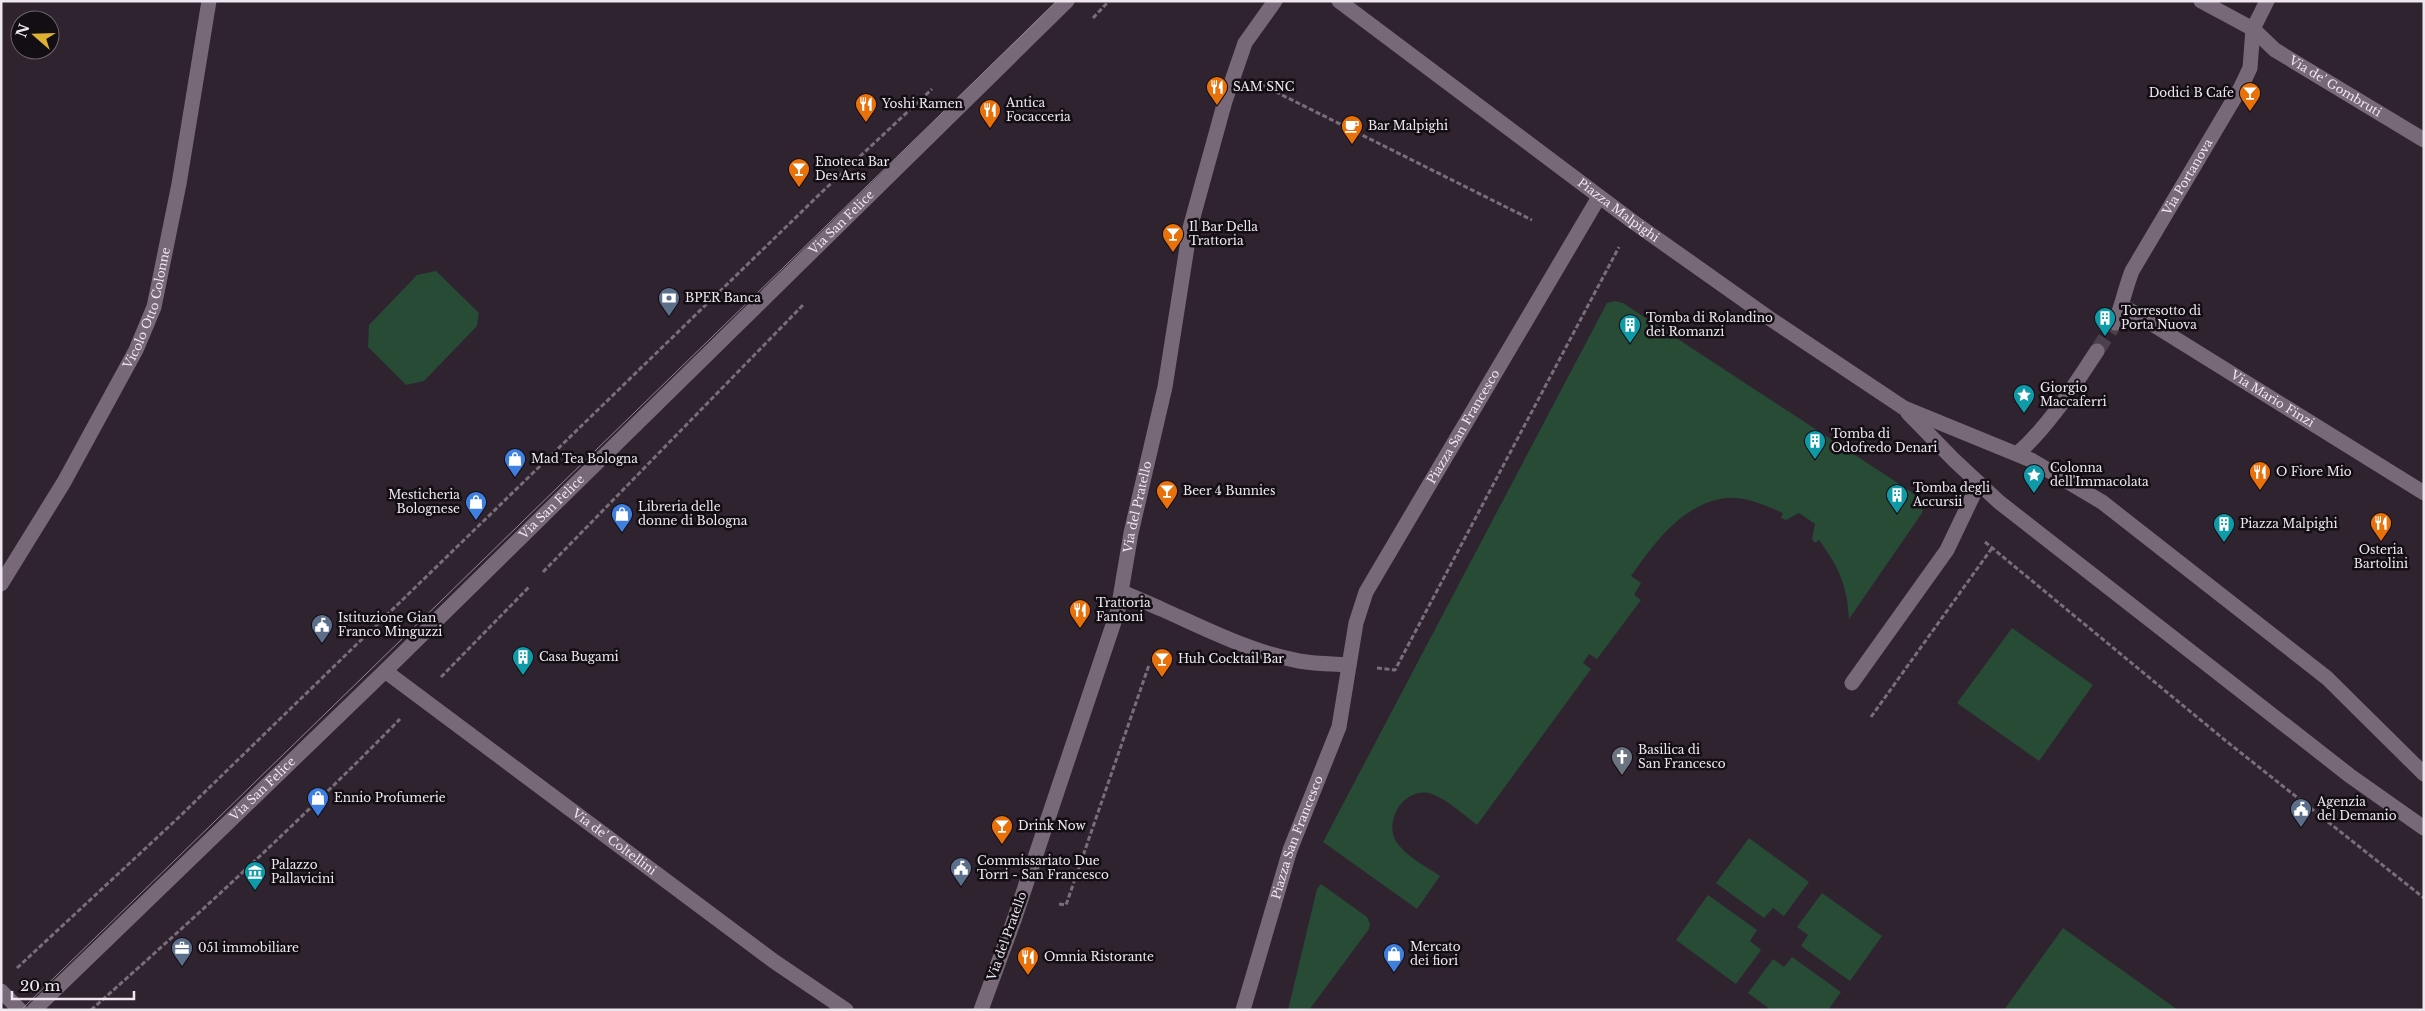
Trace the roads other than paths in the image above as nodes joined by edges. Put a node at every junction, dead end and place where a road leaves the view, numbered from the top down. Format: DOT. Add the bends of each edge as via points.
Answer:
graph roads {
  1 [pos="210,1"];
  2 [pos="1067,1"];
  3 [pos="1275,1"];
  4 [pos="1339,1"];
  5 [pos="2200,1"];
  6 [pos="2267,1"];
  7 [pos="2253,28"];
  8 [pos="2424,140"];
  9 [pos="1599,197"];
  10 [pos="2123,306"];
  11 [pos="2115,323"];
  12 [pos="2097,351"];
  13 [pos="1904,408"];
  14 [pos="2017,454"];
  15 [pos="1979,484"];
  16 [pos="2424,493"];
  17 [pos="1,584"];
  18 [pos="1122,592"];
  19 [pos="1349,665"];
  20 [pos="385,671"];
  21 [pos="1852,683"];
  22 [pos="2424,774"];
  23 [pos="2424,828"];
  24 [pos="1,991"];
  25 [pos="20,1010"];
  26 [pos="34,1010"];
  27 [pos="846,1010"];
  28 [pos="981,1010"];
  29 [pos="1242,1010"];
  1 -- 17 [label="street, Vicolo Otto Colonne" via="154,308 136,350 74,464"];
  2 -- 20 [label="street, Via San Felice"];
  3 -- 18 [label="street, Via del Pratello" via="1245,43 1202,180 1190,228 1165,387 1131,534"];
  4 -- 9 [label="street, Piazza Malpighi"];
  5 -- 7 [label="street, Via de' Gombruti"];
  6 -- 7 [label="street"];
  7 -- 8 [label="street, Via de' Gombruti" via="2275,50"];
  7 -- 10 [label="street, Via Portanova" via="2250,68 2132,271"];
  9 -- 13 [label="street, Piazza Malpighi" via="1772,320"];
  9 -- 19 [label="street, Piazza San Francesco" via="1373,577 1359,608"];
  10 -- 11 [label="street, Via Portanova"];
  10 -- 16 [label="street, Via Mario Finzi"];
  12 -- 14 [label="street" via="2056,412"];
  13 -- 14 [label="street, Piazza Malpighi"];
  13 -- 15 [label="street, Piazza Malpighi"];
  14 -- 22 [label="street, Piazza Malpighi" via="2085,490 2240,608 2346,695"];
  15 -- 21 [label="street" via="1947,550"];
  15 -- 23 [label="street, Piazza Malpighi" via="2349,775"];
  18 -- 19 [label="street" via="1271,654"];
  18 -- 28 [label="street, Via del Pratello" via="1114,624"];
  19 -- 29 [label="street, Piazza San Francesco" via="1335,740 1290,850"];
  20 -- 26 [label="street, Via San Felice"];
  20 -- 27 [label="street, Via de' Coltellini" via="775,962"];
  24 -- 25 [label="street"];
}
